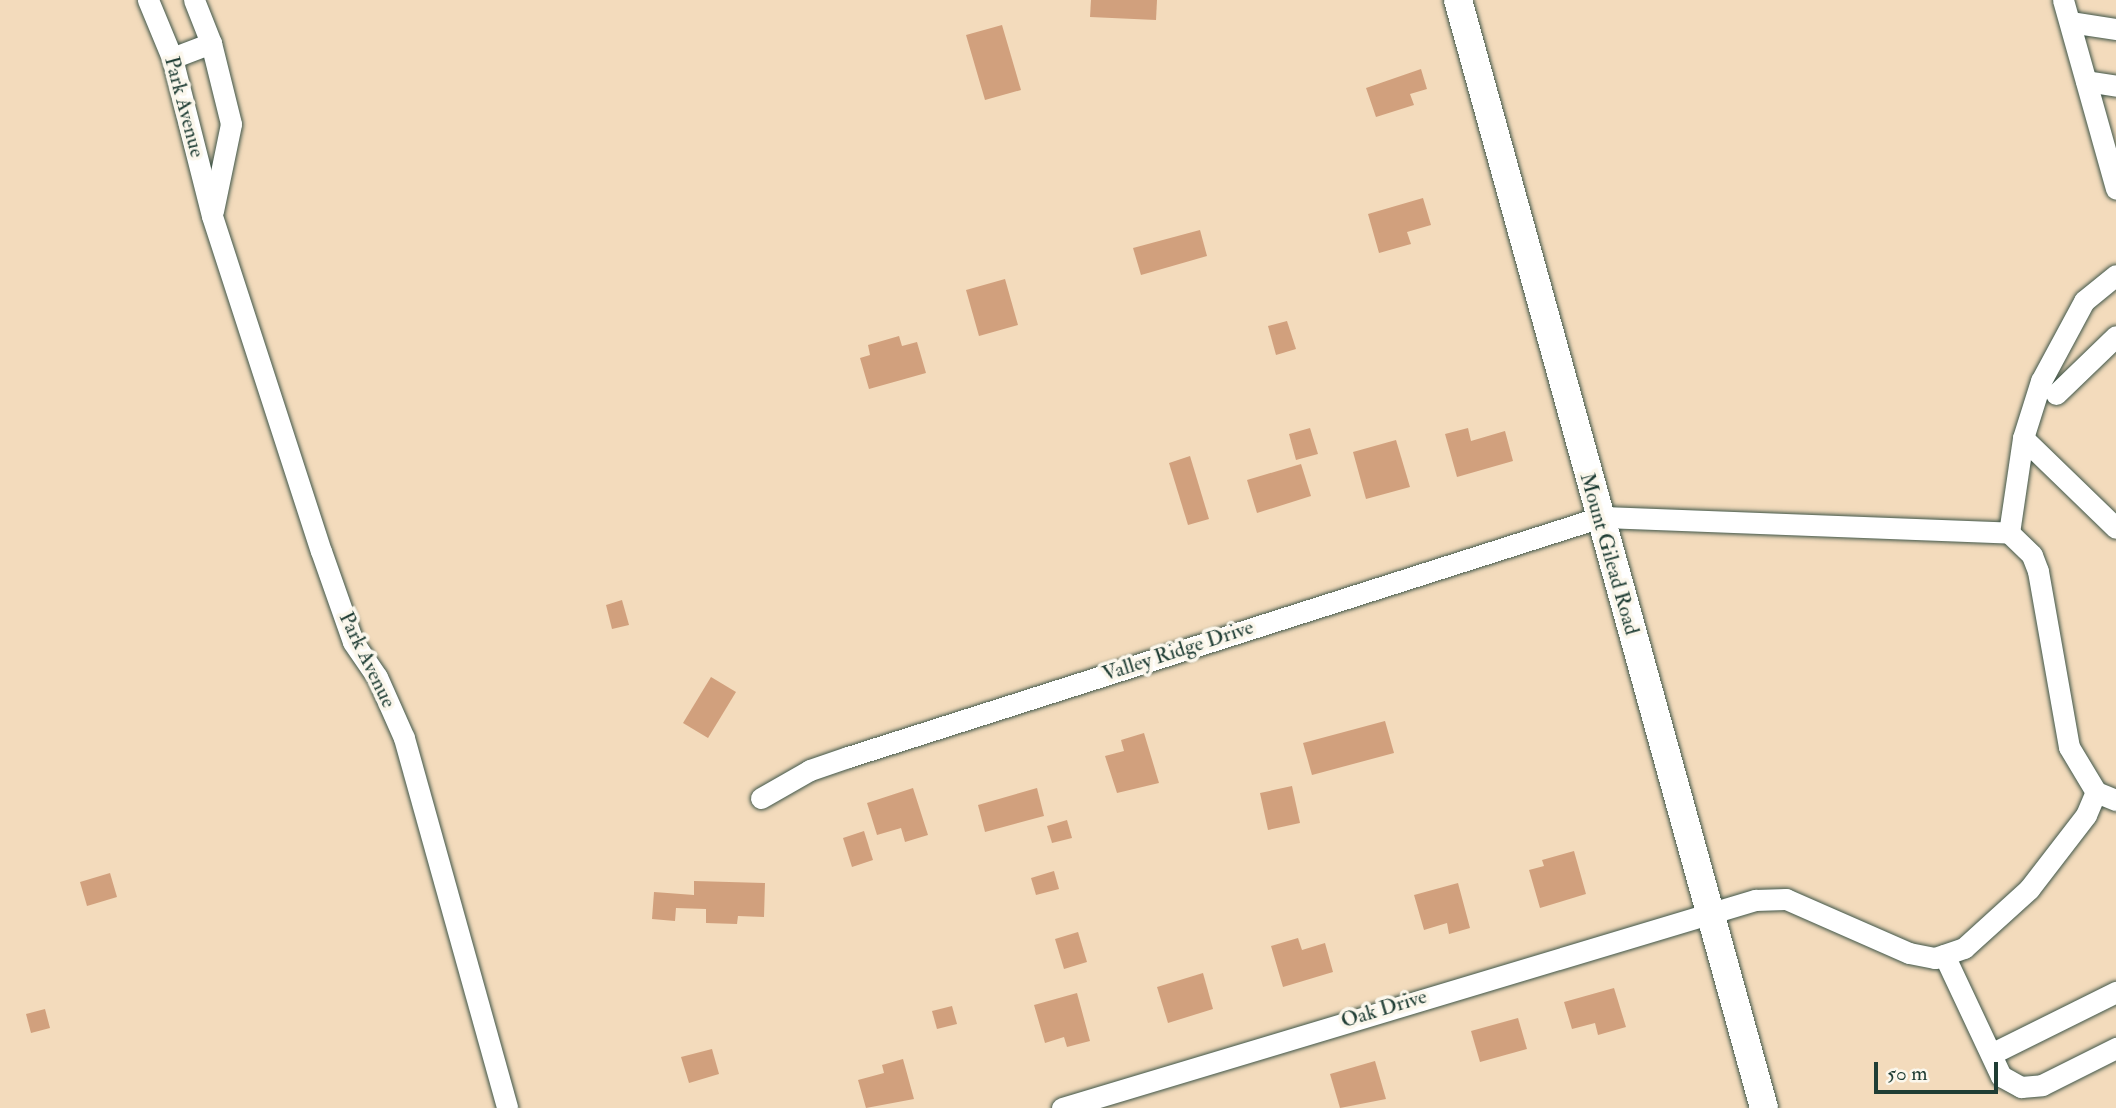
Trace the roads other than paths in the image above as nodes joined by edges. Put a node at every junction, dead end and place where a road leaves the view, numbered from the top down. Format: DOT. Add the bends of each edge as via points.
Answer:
graph roads {
  1 [pos="148,0"];
  2 [pos="194,0"];
  3 [pos="1458,0"];
  4 [pos="2063,0"];
  5 [pos="2070,22"];
  6 [pos="2116,29"];
  7 [pos="211,43"];
  8 [pos="172,58"];
  9 [pos="2086,81"];
  10 [pos="2116,86"];
  11 [pos="2116,189"];
  12 [pos="212,216"];
  13 [pos="2116,275"];
  14 [pos="2116,337"];
  15 [pos="2056,394"];
  16 [pos="2023,438"];
  17 [pos="1601,517"];
  18 [pos="2116,528"];
  19 [pos="2009,533"];
  20 [pos="2096,792"];
  21 [pos="761,798"];
  22 [pos="2116,800"];
  23 [pos="1707,911"];
  24 [pos="1944,955"];
  25 [pos="2116,992"];
  26 [pos="2116,1048"];
  27 [pos="1991,1054"];
  28 [pos="1101,1102"];
  29 [pos="507,1108"];
  30 [pos="1062,1108"];
  31 [pos="1764,1108"];
  1 -- 8 [label="street, Park Avenue"];
  2 -- 7 [label="street, Park Avenue"];
  3 -- 17 [label="main road, Mount Gilead Road" via="1578,449"];
  4 -- 5 [label="street"];
  5 -- 6 [label="street"];
  5 -- 9 [label="street"];
  7 -- 8 [label="street"];
  7 -- 12 [label="street, Park Avenue" via="231,124"];
  8 -- 12 [label="street, Park Avenue"];
  9 -- 10 [label="street"];
  9 -- 11 [label="street"];
  12 -- 29 [label="street, Park Avenue" via="353,642 377,677 404,738"];
  13 -- 16 [label="street" via="2084,301 2041,381"];
  14 -- 15 [label="street"];
  16 -- 18 [label="street"];
  16 -- 19 [label="street"];
  17 -- 19 [label="street, Valley Ridge Drive"];
  17 -- 21 [label="street, Valley Ridge Drive" via="835,761"];
  17 -- 23 [label="main road, Mount Gilead Road"];
  19 -- 20 [label="street" via="2032,555 2038,571 2069,747"];
  20 -- 22 [label="street"];
  20 -- 24 [label="street" via="2086,816 2029,890 1964,948"];
  23 -- 24 [label="street, Oak Drive" via="1755,900 1786,899 1909,953 1935,958"];
  23 -- 28 [label="street, Oak Drive"];
  23 -- 31 [label="main road, Mount Gilead Road"];
  24 -- 27 [label="street"];
  25 -- 27 [label="street"];
  26 -- 27 [label="street" via="2042,1086 2021,1087 2001,1076"];
  28 -- 30 [label="street, Oak Drive"];
}
